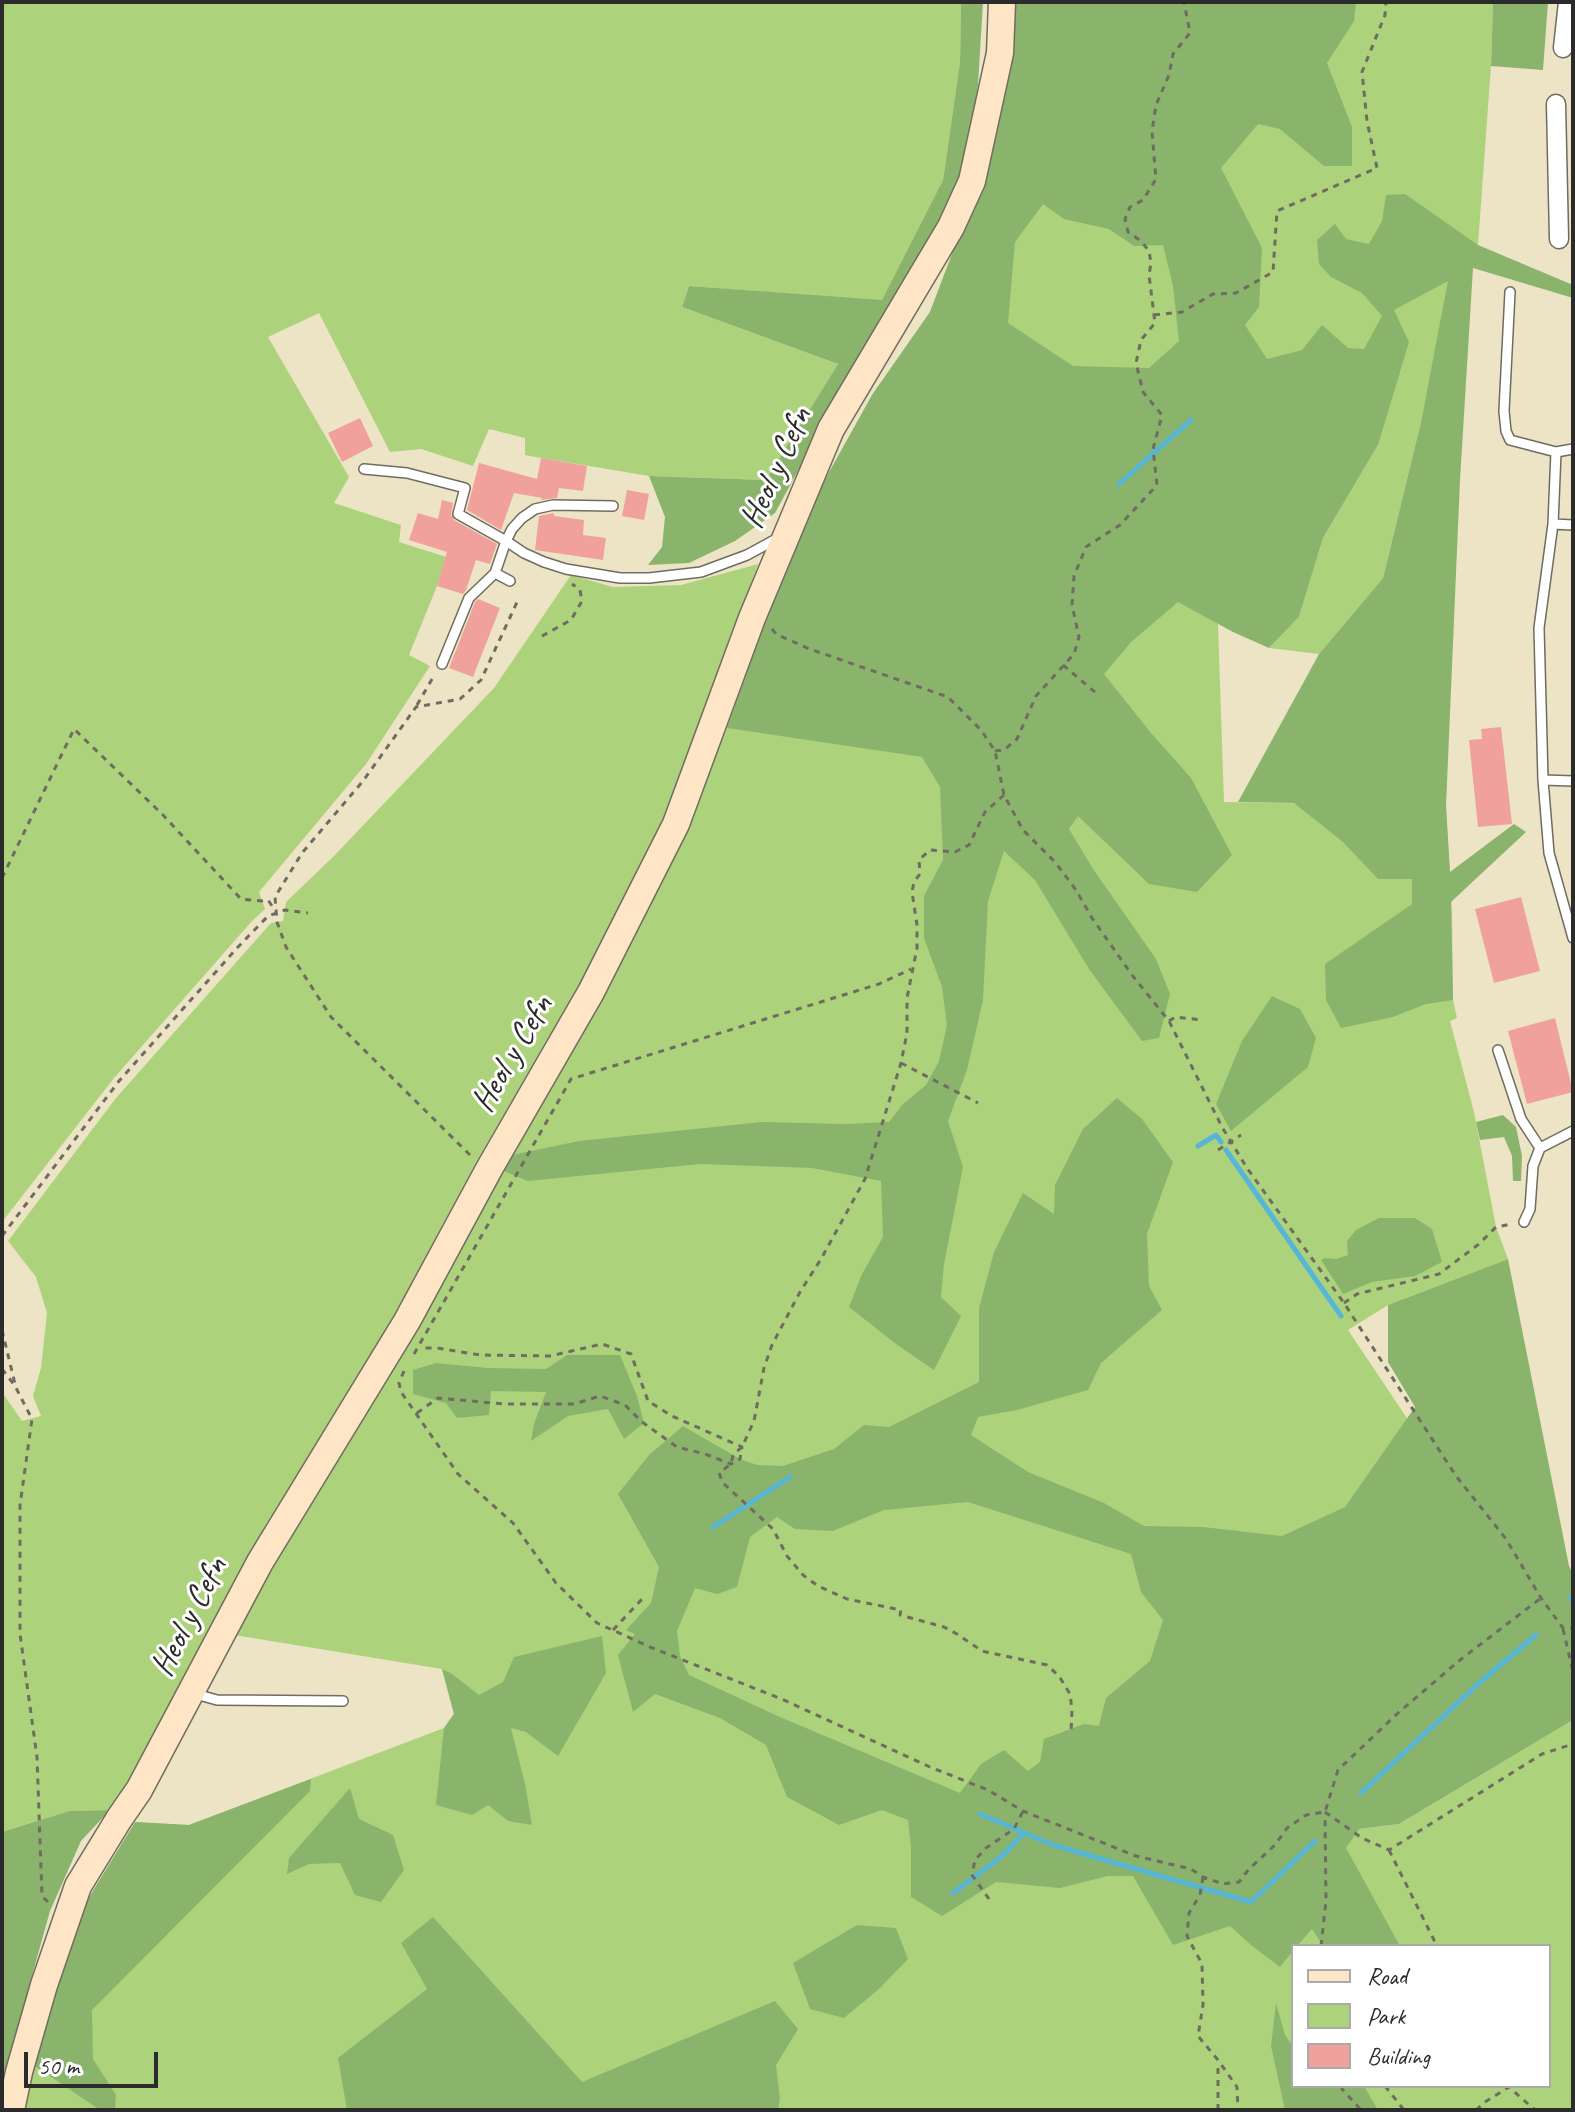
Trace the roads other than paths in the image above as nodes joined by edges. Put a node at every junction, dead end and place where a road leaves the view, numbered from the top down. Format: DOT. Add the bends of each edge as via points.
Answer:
graph roads {
  1 [pos="1002,2"];
  2 [pos="1568,2"];
  3 [pos="1563,48"];
  4 [pos="1556,104"];
  5 [pos="1566,173"];
  6 [pos="1559,239"];
  7 [pos="1510,292"];
  8 [pos="1573,449"];
  9 [pos="1556,452"];
  10 [pos="364,469"];
  11 [pos="613,506"];
  12 [pos="1553,524"];
  13 [pos="1573,525"];
  14 [pos="786,533"];
  15 [pos="506,541"];
  16 [pos="495,573"];
  17 [pos="510,581"];
  18 [pos="442,664"];
  19 [pos="1543,780"];
  20 [pos="1573,781"];
  21 [pos="1573,938"];
  22 [pos="1498,1050"];
  23 [pos="1573,1131"];
  24 [pos="1540,1148"];
  25 [pos="1524,1222"];
  26 [pos="192,1693"];
  27 [pos="343,1701"];
  28 [pos="11,2110"];
  1 -- 14 [label="street, Heol y Cefn" via="1000,53 972,181 951,227 831,429"];
  2 -- 3 [label="street"];
  4 -- 5 [label="street"];
  5 -- 6 [label="street"];
  7 -- 9 [label="lane" via="1506,431 1510,440"];
  8 -- 9 [label="lane"];
  9 -- 12 [label="lane"];
  10 -- 15 [label="lane" via="407,473 465,488 458,514"];
  11 -- 15 [label="lane" via="535,509"];
  12 -- 13 [label="lane"];
  12 -- 19 [label="lane" via="1539,628"];
  14 -- 15 [label="lane" via="701,572 620,578 544,562"];
  14 -- 26 [label="street, Heol y Cefn" via="676,824 591,992 407,1321 260,1562"];
  15 -- 16 [label="lane"];
  16 -- 17 [label="lane"];
  16 -- 18 [label="lane" via="469,598"];
  19 -- 20 [label="lane"];
  19 -- 21 [label="lane" via="1549,853"];
  22 -- 24 [label="lane" via="1521,1119"];
  23 -- 24 [label="lane"];
  24 -- 25 [label="lane"];
  26 -- 27 [label="lane" via="217,1700"];
  26 -- 28 [label="street, Heol y Cefn" via="78,1886 31,2028"];
}
